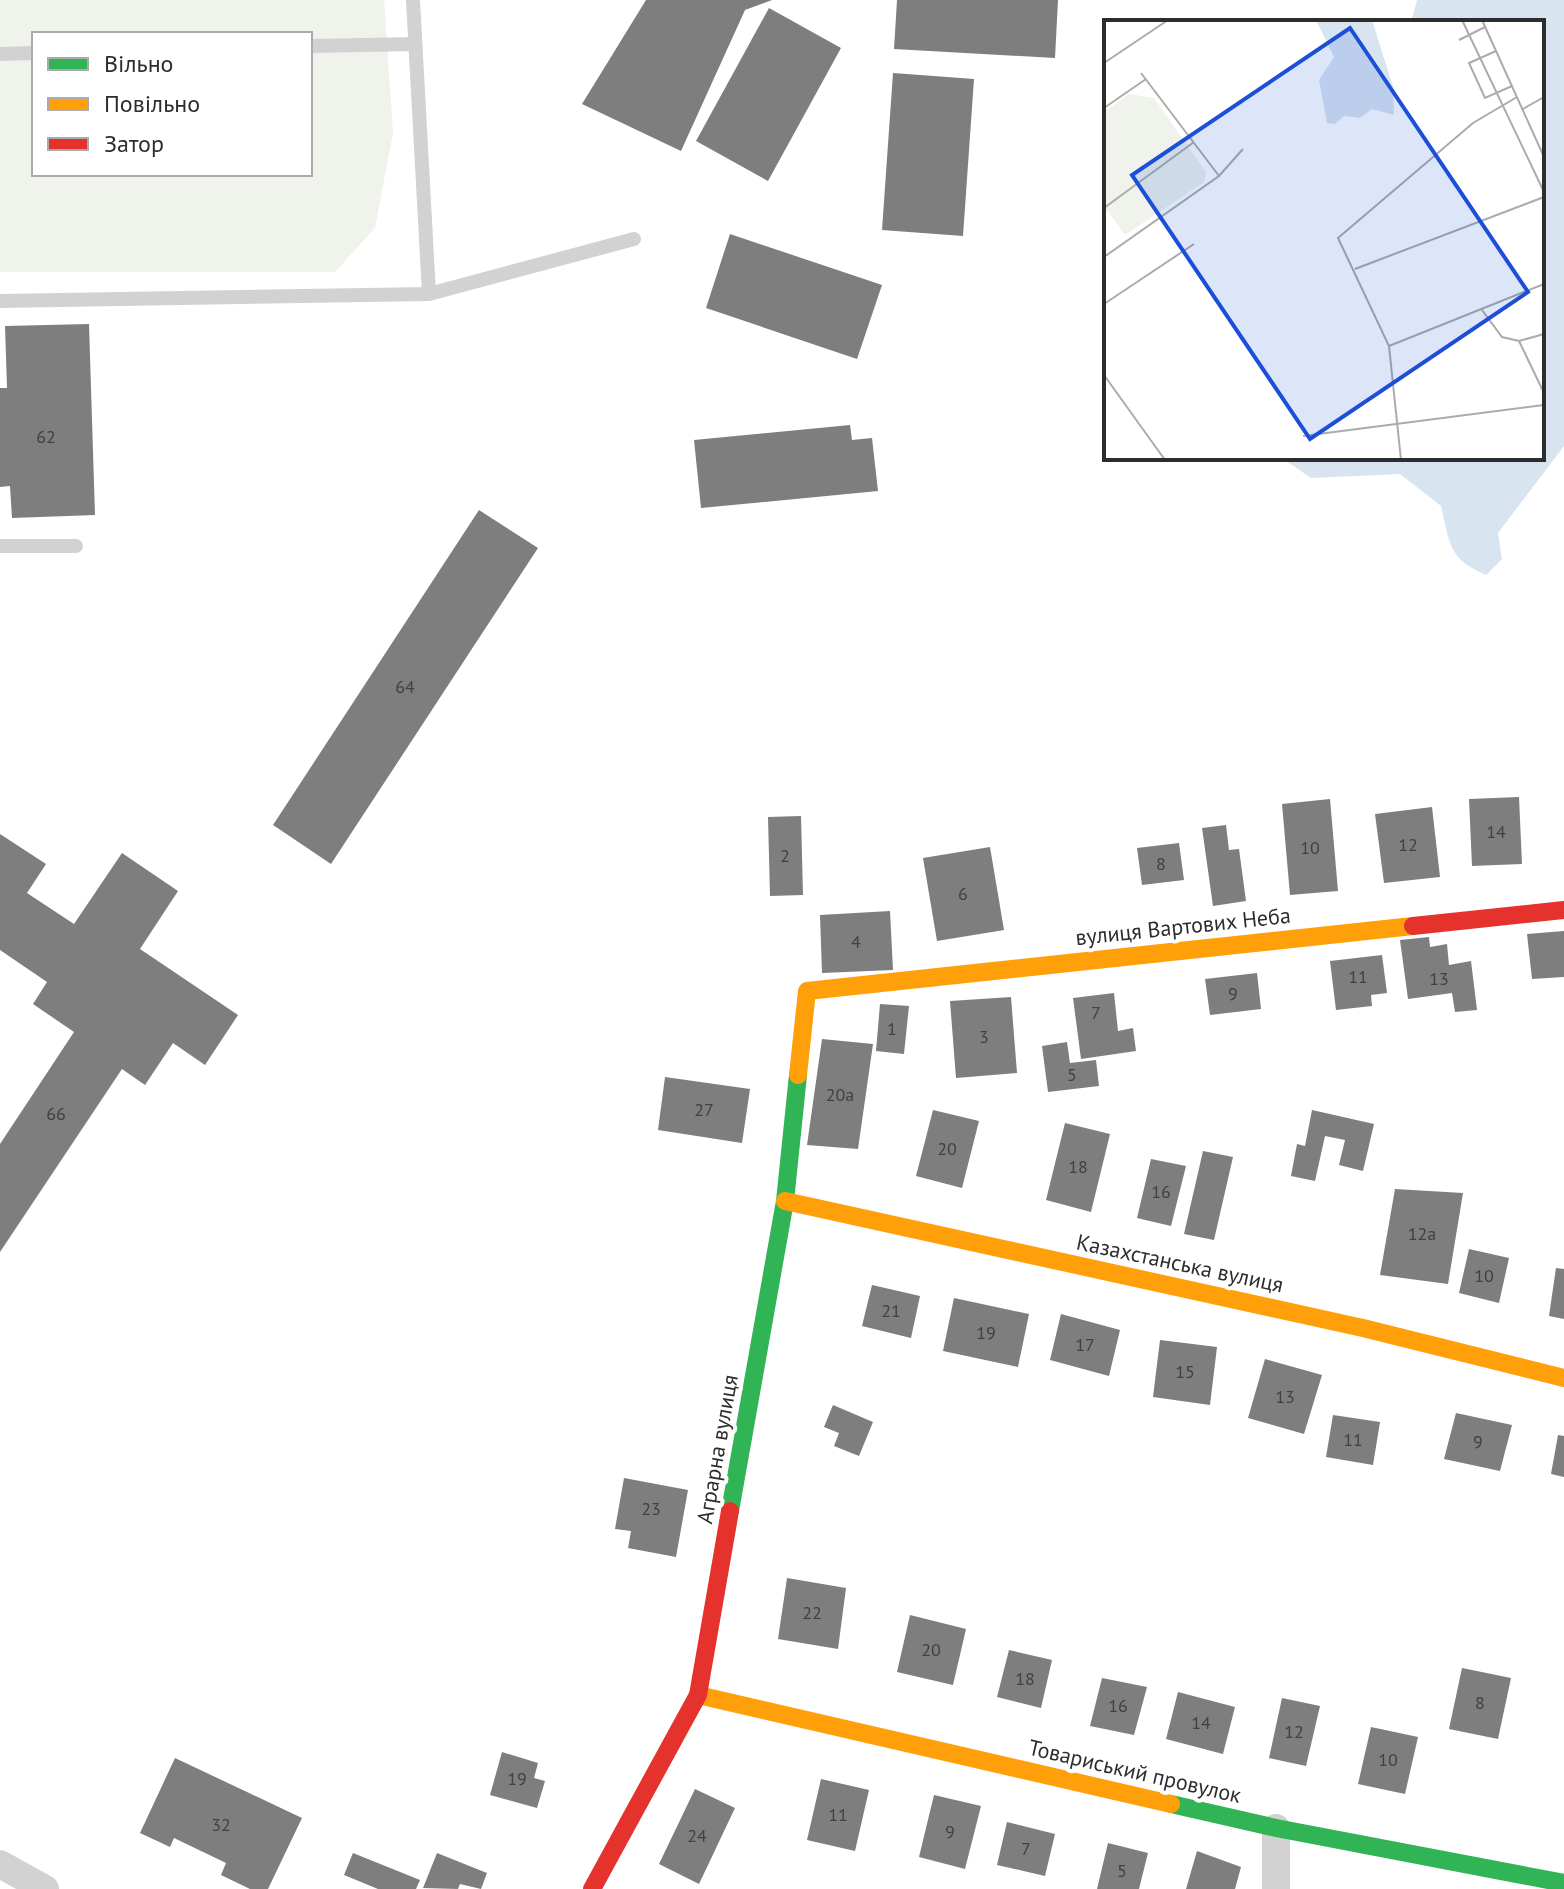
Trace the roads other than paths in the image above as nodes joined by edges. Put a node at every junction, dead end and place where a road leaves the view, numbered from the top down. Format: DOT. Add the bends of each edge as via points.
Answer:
graph roads {
  1 [pos="413,0"];
  2 [pos="415,44"];
  3 [pos="312,46"];
  4 [pos="32,53"];
  5 [pos="0,54"];
  6 [pos="634,239"];
  7 [pos="429,294"];
  8 [pos="0,301"];
  9 [pos="0,546"];
  10 [pos="76,546"];
  11 [pos="1564,910"];
  12 [pos="807,991"];
  13 [pos="785,1201"];
  14 [pos="1564,1378"];
  15 [pos="698,1695"];
  16 [pos="1276,1828"];
  17 [pos="0,1864"];
  18 [pos="1564,1883"];
  19 [pos="45,1889"];
  20 [pos="592,1889"];
  21 [pos="1276,1889"];
  1 -- 2 [label="lane"];
  2 -- 3 [label="lane"];
  2 -- 7 [label="lane"];
  4 -- 5 [label="lane"];
  6 -- 7 [label="lane"];
  7 -- 8 [label="lane"];
  9 -- 10 [label="lane"];
  11 -- 12 [label="street, вулиця Вартових Неба"];
  12 -- 13 [label="street, Аграрна вулиця"];
  13 -- 14 [label="street, Казахстанська вулиця" via="1363,1328"];
  13 -- 15 [label="street, Аграрна вулиця"];
  15 -- 16 [label="street, Товариський провулок"];
  15 -- 20 [label="street, Аграрна вулиця"];
  16 -- 18 [label="street, Товариський провулок"];
  16 -- 21 [label="street"];
  17 -- 19 [label="street"];
}
